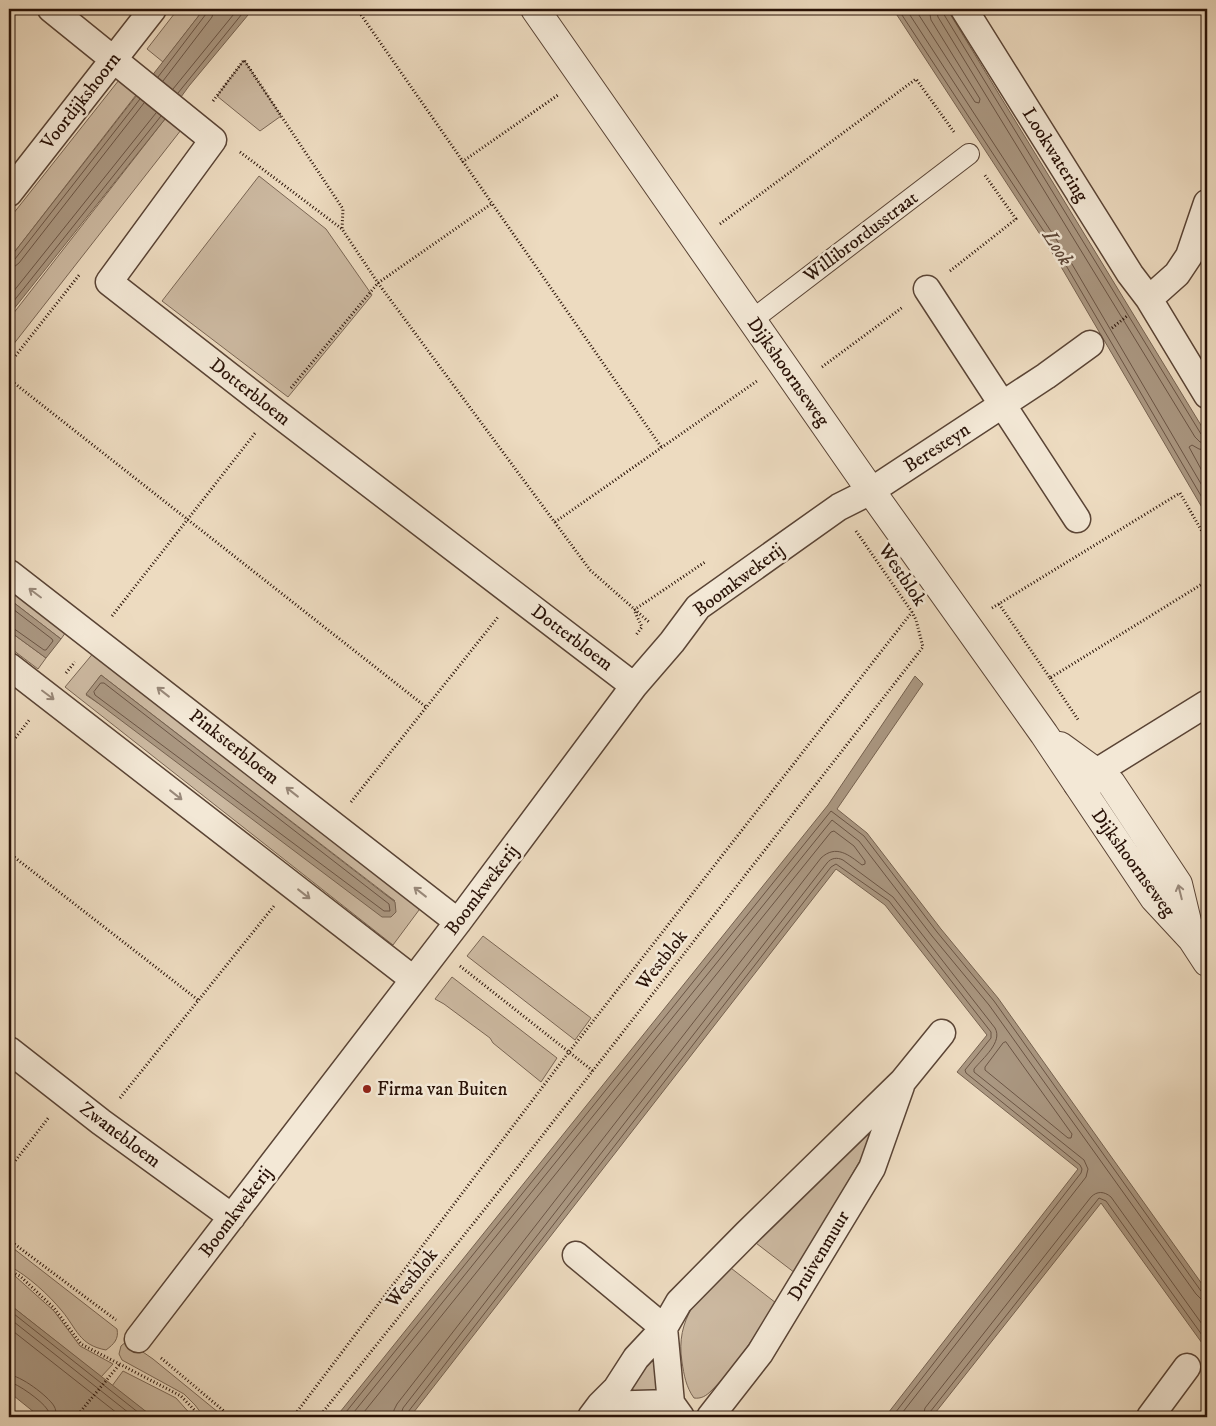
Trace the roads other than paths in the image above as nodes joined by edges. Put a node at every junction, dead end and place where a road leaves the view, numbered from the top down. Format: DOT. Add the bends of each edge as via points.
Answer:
graph roads {
  1 [pos="51,9"];
  2 [pos="153,9"];
  3 [pos="535,9"];
  4 [pos="964,9"];
  5 [pos="121,64"];
  6 [pos="970,154"];
  7 [pos="9,193"];
  8 [pos="1207,203"];
  9 [pos="927,289"];
  10 [pos="1149,299"];
  11 [pos="752,320"];
  12 [pos="1090,344"];
  13 [pos="1207,395"];
  14 [pos="1002,405"];
  15 [pos="871,490"];
  16 [pos="1077,520"];
  17 [pos="9,573"];
  18 [pos="9,666"];
  19 [pos="634,686"];
  20 [pos="1207,706"];
  21 [pos="1087,778"];
  22 [pos="458,922"];
  23 [pos="1207,962"];
  24 [pos="413,979"];
  25 [pos="942,1033"];
  26 [pos="9,1050"];
  27 [pos="903,1081"];
  28 [pos="232,1217"];
  29 [pos="576,1255"];
  30 [pos="664,1328"];
  31 [pos="138,1338"];
  32 [pos="1187,1367"];
  33 [pos="676,1410"];
  34 [pos="595,1411"];
  35 [pos="710,1417"];
  36 [pos="1150,1417"];
  1 -- 5 [label="street"];
  2 -- 5 [label="street, Voordijkshoorn"];
  3 -- 11 [label="street, Dijkshoornseweg"];
  4 -- 10 [label="street, Lookwatering" via="1130,274"];
  5 -- 7 [label="street, Voordijkshoorn"];
  5 -- 19 [label="street, Dotterbloem" via="199,129 109,282"];
  6 -- 11 [label="street, Willibrordusstraat"];
  8 -- 10 [label="street" via="1189,256 1177,274"];
  9 -- 14 [label="street"];
  10 -- 13 [label="street, Lookwatering"];
  11 -- 15 [label="street, Dijkshoornseweg"];
  12 -- 14 [label="street, Beresteyn"];
  14 -- 15 [label="street, Beresteyn"];
  14 -- 16 [label="street"];
  15 -- 19 [label="street, Boomkwekerij" via="839,507 698,607"];
  15 -- 21 [label="street, Dijkshoornseweg" via="1044,734"];
  22 -- 17 [label="street, Pinksterbloem, one-way"];
  18 -- 24 [label="street, one-way"];
  19 -- 22 [label="street, Boomkwekerij"];
  20 -- 21 [label="street"];
  21 -- 23 [label="street, Dijkshoornseweg" via="1111,783 1178,884 1192,939"];
  22 -- 24 [label="street, Boomkwekerij"];
  24 -- 28 [label="street, Boomkwekerij"];
  25 -- 27 [label="street, Druivenmuur"];
  26 -- 28 [label="street, Zwanebloem"];
  27 -- 30 [label="street, Druivenmuur" via="698,1281 675,1306"];
  27 -- 35 [label="street, Druivenmuur" via="872,1168 760,1353"];
  28 -- 31 [label="street, Boomkwekerij"];
  29 -- 30 [label="street"];
  30 -- 33 [label="street, Druivenmuur"];
  30 -- 34 [label="street, Druivenmuur"];
  32 -- 36 [label="street"];
  33 -- 34 [label="street, Druivenmuur"];
}
